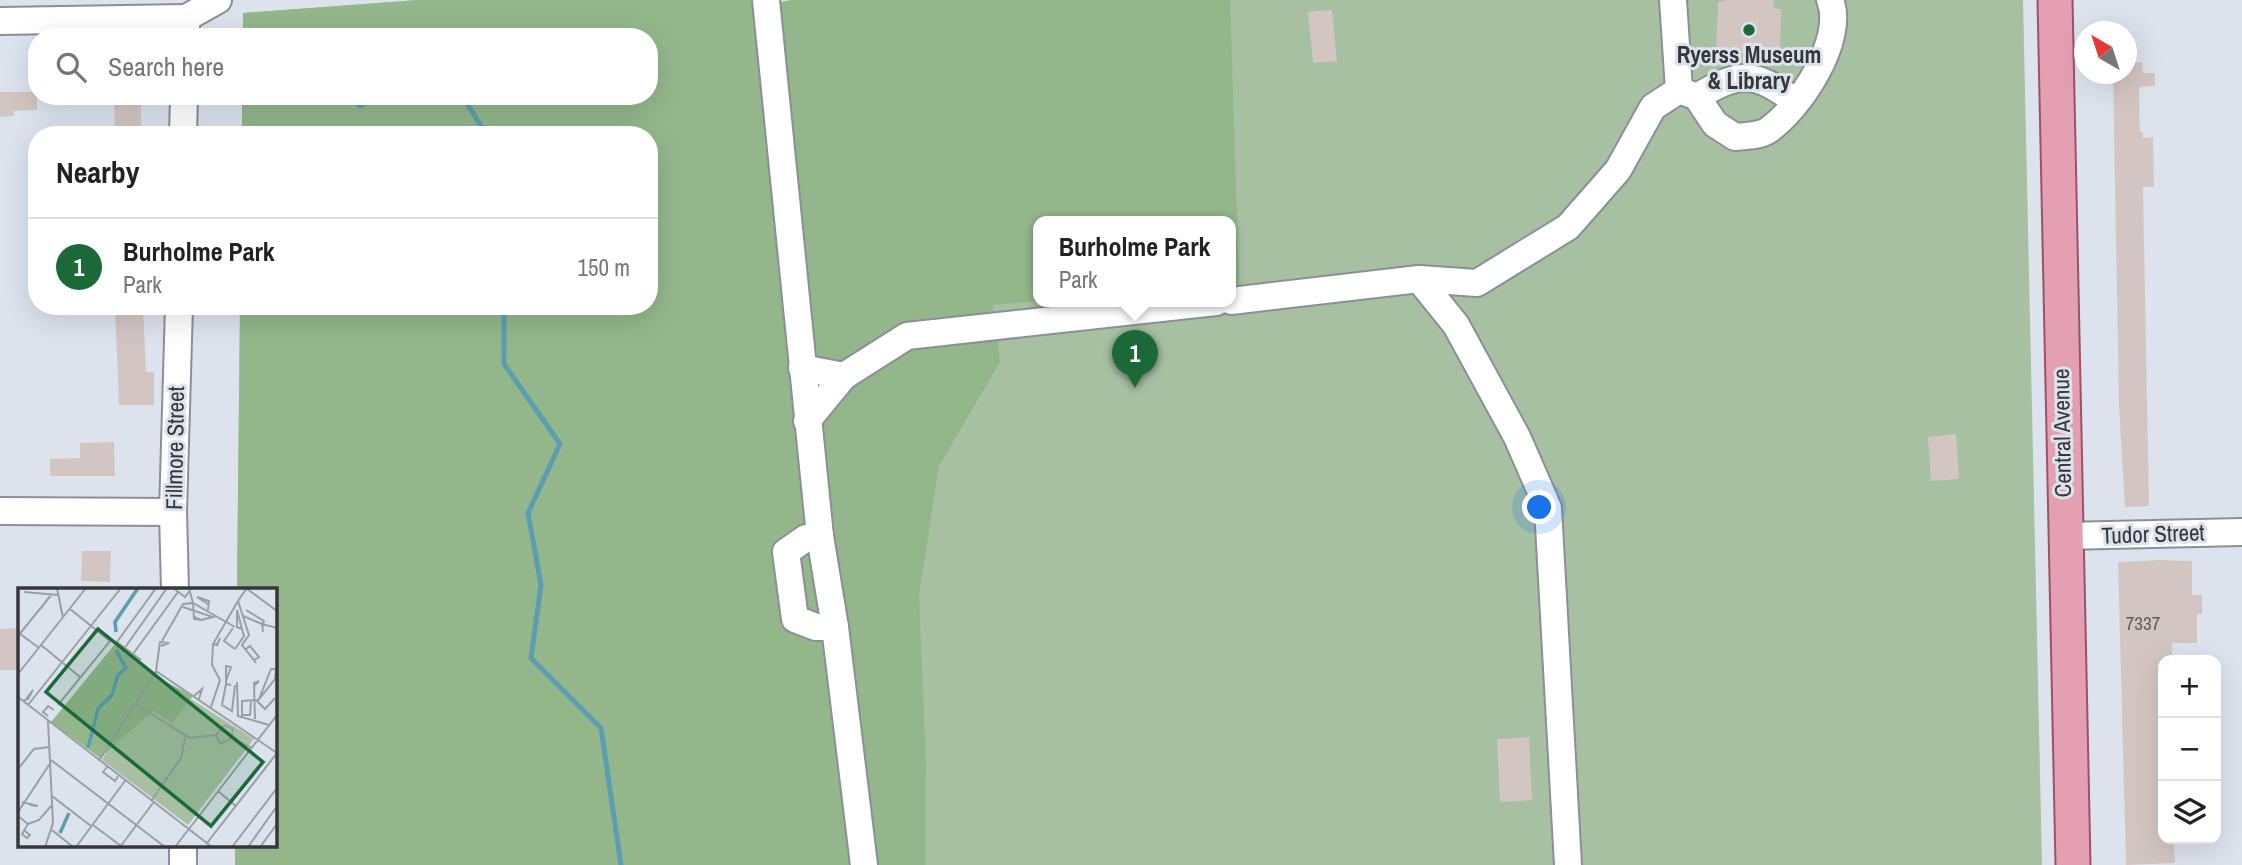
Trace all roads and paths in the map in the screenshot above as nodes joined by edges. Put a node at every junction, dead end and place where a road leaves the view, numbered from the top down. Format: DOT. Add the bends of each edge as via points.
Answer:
graph roads {
  1 [pos="218,0"];
  2 [pos="785,0"];
  3 [pos="1673,0"];
  4 [pos="2055,0"];
  5 [pos="1836,2"];
  6 [pos="767,12"];
  7 [pos="0,21"];
  8 [pos="186,27"];
  9 [pos="1688,94"];
  10 [pos="1795,101"];
  11 [pos="184,105"];
  12 [pos="183,126"];
  13 [pos="1419,279"];
  14 [pos="1477,283"];
  15 [pos="1236,300"];
  16 [pos="1171,307"];
  17 [pos="178,315"];
  18 [pos="1456,325"];
  19 [pos="802,368"];
  20 [pos="844,376"];
  21 [pos="807,421"];
  22 [pos="0,511"];
  23 [pos="173,512"];
  24 [pos="2242,532"];
  25 [pos="820,536"];
  26 [pos="2064,536"];
  27 [pos="175,588"];
  28 [pos="835,627"];
  29 [pos="864,865"];
  30 [pos="1568,865"];
  31 [pos="2073,865"];
  1 -- 8 [label="street"];
  2 -- 6 [label="street"];
  3 -- 9 [label="street"];
  4 -- 26 [label="main road, Central Avenue"];
  5 -- 10 [label="street" via="1828,50"];
  6 -- 19 [label="street"];
  7 -- 8 [label="street"];
  9 -- 10 [label="street" via="1745,76 1769,82"];
  9 -- 10 [label="street" via="1715,124 1735,137 1765,132"];
  9 -- 14 [label="street" via="1653,107 1618,170 1569,227"];
  11 -- 12 [label="street"];
  13 -- 14 [label="street"];
  13 -- 15 [label="street"];
  13 -- 18 [label="street"];
  14 -- 18 [label="street"];
  16 -- 20 [label="street" via="907,336"];
  17 -- 23 [label="street, Fillmore Street"];
  18 -- 30 [label="street" via="1517,437 1548,508"];
  19 -- 20 [label="street"];
  19 -- 21 [label="street"];
  20 -- 21 [label="street"];
  21 -- 25 [label="street"];
  22 -- 23 [label="street"];
  23 -- 27 [label="street, Fillmore Street"];
  24 -- 26 [label="street, Tudor Street"];
  25 -- 28 [label="street"];
  25 -- 28 [label="street" via="806,537 786,552 795,620"];
  26 -- 31 [label="main road, Central Avenue"];
  28 -- 29 [label="street"];
}
